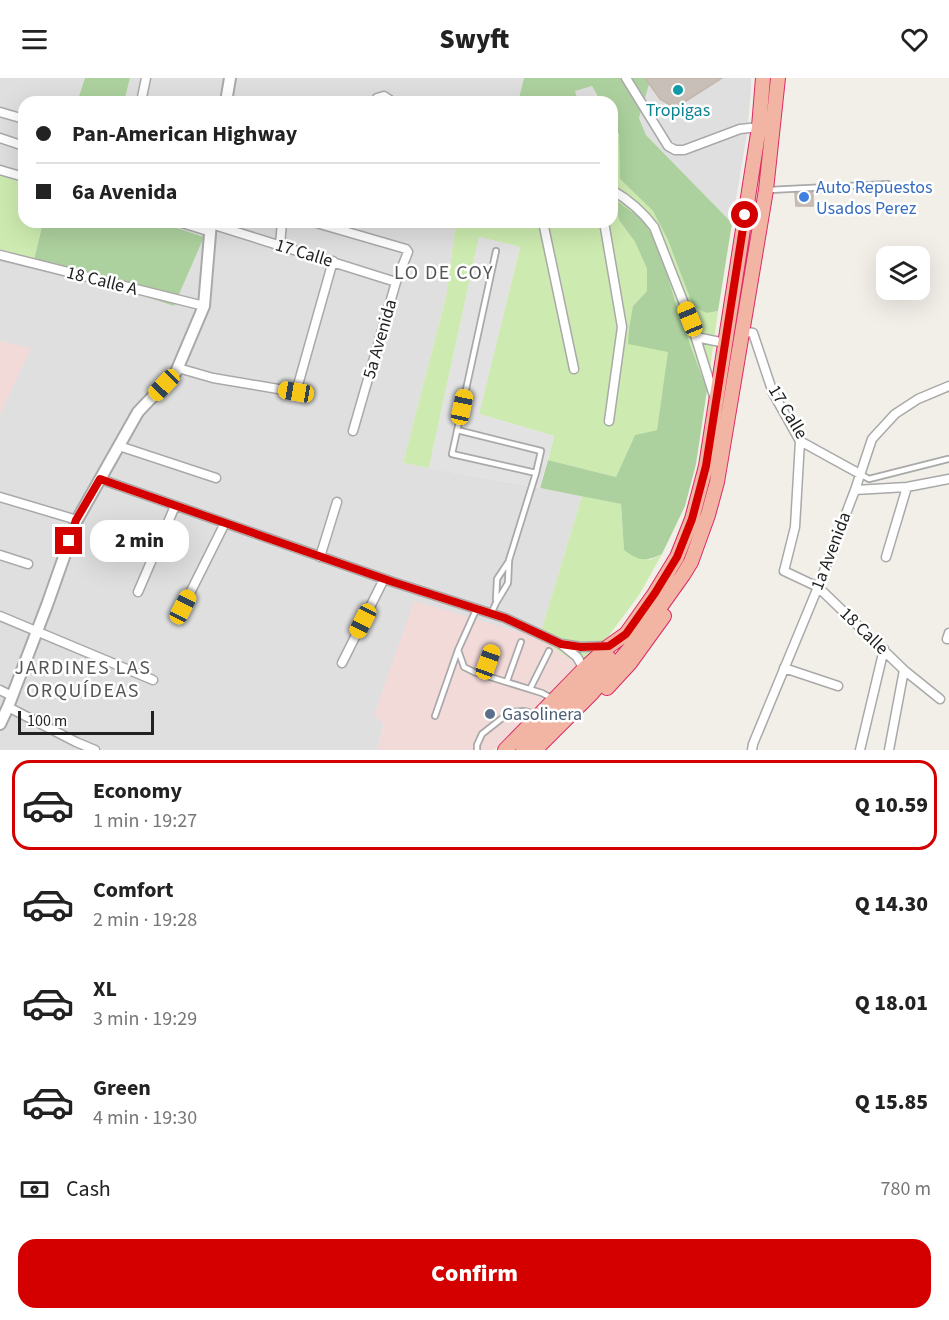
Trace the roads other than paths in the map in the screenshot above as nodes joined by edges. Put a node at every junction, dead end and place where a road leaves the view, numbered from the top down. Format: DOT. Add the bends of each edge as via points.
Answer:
graph roads {
  1 [pos="146,78"];
  2 [pos="230,78"];
  3 [pos="626,78"];
  4 [pos="763,78"];
  5 [pos="778,78"];
  6 [pos="142,96"];
  7 [pos="227,96"];
  8 [pos="0,111"];
  9 [pos="18,117"];
  10 [pos="759,127"];
  11 [pos="0,138"];
  12 [pos="18,144"];
  13 [pos="0,170"];
  14 [pos="18,175"];
  15 [pos="888,184"];
  16 [pos="766,190"];
  17 [pos="618,193"];
  18 [pos="211,228"];
  19 [pos="218,228"];
  20 [pos="281,228"];
  21 [pos="334,228"];
  22 [pos="544,228"];
  23 [pos="605,228"];
  24 [pos="280,245"];
  25 [pos="496,251"];
  26 [pos="0,255"];
  27 [pos="333,261"];
  28 [pos="396,282"];
  29 [pos="204,306"];
  30 [pos="741,331"];
  31 [pos="696,337"];
  32 [pos="724,343"];
  33 [pos="178,368"];
  34 [pos="574,369"];
  35 [pos="949,386"];
  36 [pos="715,400"];
  37 [pos="609,421"];
  38 [pos="457,430"];
  39 [pos="353,431"];
  40 [pos="800,441"];
  41 [pos="119,446"];
  42 [pos="948,459"];
  43 [pos="536,473"];
  44 [pos="860,474"];
  45 [pos="216,478"];
  46 [pos="100,479"];
  47 [pos="949,479"];
  48 [pos="907,487"];
  49 [pos="855,490"];
  50 [pos="0,497"];
  51 [pos="337,502"];
  52 [pos="176,506"];
  53 [pos="76,520"];
  54 [pos="225,523"];
  55 [pos="0,555"];
  56 [pos="320,557"];
  57 [pos="886,557"];
  58 [pos="509,560"];
  59 [pos="28,564"];
  60 [pos="683,575"];
  61 [pos="384,579"];
  62 [pos="818,587"];
  63 [pos="138,592"];
  64 [pos="496,603"];
  65 [pos="183,607"];
  66 [pos="476,610"];
  67 [pos="491,614"];
  68 [pos="0,616"];
  69 [pos="37,630"];
  70 [pos="626,634"];
  71 [pos="521,642"];
  72 [pos="561,644"];
  73 [pos="609,646"];
  74 [pos="458,650"];
  75 [pos="492,650"];
  76 [pos="884,650"];
  77 [pos="549,651"];
  78 [pos="342,663"];
  79 [pos="784,668"];
  80 [pos="584,669"];
  81 [pos="904,670"];
  82 [pos="483,675"];
  83 [pos="153,680"];
  84 [pos="507,681"];
  85 [pos="838,687"];
  86 [pos="530,689"];
  87 [pos="0,690"];
  88 [pos="12,696"];
  89 [pos="940,699"];
  90 [pos="554,700"];
  91 [pos="8,707"];
  92 [pos="539,715"];
  93 [pos="435,716"];
  94 [pos="0,724"];
  95 [pos="95,750"];
  96 [pos="477,750"];
  97 [pos="505,750"];
  98 [pos="523,750"];
  99 [pos="535,750"];
  100 [pos="548,750"];
  101 [pos="752,750"];
  102 [pos="860,750"];
  103 [pos="889,750"];
  1 -- 6 [label="street"];
  2 -- 7 [label="street"];
  3 -- 10 [label="street" via="668,146 675,150 740,129"];
  4 -- 10 [label="highway"];
  5 -- 16 [label="highway"];
  8 -- 9 [label="street"];
  10 -- 32 [label="highway"];
  11 -- 12 [label="street"];
  13 -- 14 [label="street"];
  15 -- 16 [label="lane"];
  16 -- 30 [label="highway"];
  17 -- 31 [label="street" via="654,227"];
  18 -- 29 [label="street"];
  19 -- 24 [label="street, 17 Calle"];
  20 -- 24 [label="street"];
  21 -- 28 [label="street, 5a Avenida" via="406,249"];
  22 -- 34 [label="street"];
  23 -- 37 [label="street" via="622,327"];
  24 -- 27 [label="street, 17 Calle"];
  25 -- 38 [label="lane"];
  26 -- 29 [label="street, 18 Calle A"];
  27 -- 28 [label="street, 17 Calle"];
  27 -- 33 [label="street" via="296,392"];
  28 -- 39 [label="street, 5a Avenida"];
  29 -- 33 [label="street"];
  30 -- 40 [label="street, 17 Calle" via="753,333 773,393"];
  30 -- 60 [label="highway" via="717,482 691,562"];
  31 -- 32 [label="street"];
  31 -- 36 [label="street"];
  32 -- 36 [label="highway"];
  33 -- 41 [label="street" via="138,412"];
  35 -- 44 [label="street, 1a Avenida" via="895,414 872,439"];
  36 -- 70 [label="highway" via="706,466 692,519 677,557"];
  38 -- 43 [label="lane" via="541,451"];
  38 -- 43 [label="lane" via="452,454"];
  40 -- 44 [label="street, 17 Calle"];
  40 -- 62 [label="street, 18 Calle" via="795,527 784,571"];
  41 -- 45 [label="street"];
  41 -- 46 [label="street"];
  42 -- 44 [label="lane" via="868,479"];
  43 -- 58 [label="lane"];
  44 -- 49 [label="street, 1a Avenida"];
  46 -- 52 [label="street"];
  46 -- 53 [label="street"];
  47 -- 48 [label="street"];
  48 -- 49 [label="street"];
  48 -- 57 [label="street"];
  49 -- 62 [label="street, 1a Avenida"];
  50 -- 53 [label="street"];
  51 -- 56 [label="street"];
  52 -- 54 [label="street"];
  52 -- 63 [label="street"];
  53 -- 69 [label="street"];
  54 -- 56 [label="street"];
  54 -- 65 [label="street"];
  55 -- 59 [label="street"];
  56 -- 61 [label="street"];
  58 -- 64 [label="lane" via="508,583"];
  58 -- 64 [label="lane" via="497,579"];
  60 -- 99 [label="highway" via="592,693"];
  60 -- 100 [label="highway" via="667,611 630,663"];
  61 -- 66 [label="street"];
  61 -- 78 [label="street"];
  62 -- 76 [label="street, 18 Calle"];
  62 -- 79 [label="street, 1a Avenida"];
  64 -- 67 [label="lane"];
  66 -- 67 [label="street"];
  66 -- 74 [label="lane"];
  67 -- 72 [label="street"];
  68 -- 69 [label="street"];
  69 -- 83 [label="street"];
  69 -- 88 [label="street"];
  70 -- 73 [label="highway"];
  70 -- 98 [label="highway" via="610,657"];
  71 -- 84 [label="lane"];
  72 -- 73 [label="street"];
  72 -- 80 [label="street"];
  73 -- 80 [label="highway"];
  74 -- 82 [label="lane" via="464,667"];
  74 -- 93 [label="lane"];
  75 -- 82 [label="lane"];
  76 -- 81 [label="street, 18 Calle"];
  76 -- 102 [label="street"];
  77 -- 86 [label="lane"];
  79 -- 85 [label="street"];
  79 -- 101 [label="street, 1a Avenida"];
  80 -- 90 [label="highway"];
  81 -- 89 [label="street, 18 Calle"];
  81 -- 103 [label="street"];
  82 -- 84 [label="lane"];
  84 -- 86 [label="lane"];
  86 -- 90 [label="lane"];
  87 -- 88 [label="street"];
  88 -- 91 [label="street"];
  90 -- 92 [label="highway"];
  91 -- 94 [label="street"];
  91 -- 95 [label="street"];
  92 -- 96 [label="lane" via="510,712 482,734"];
  92 -- 97 [label="highway"];
}
